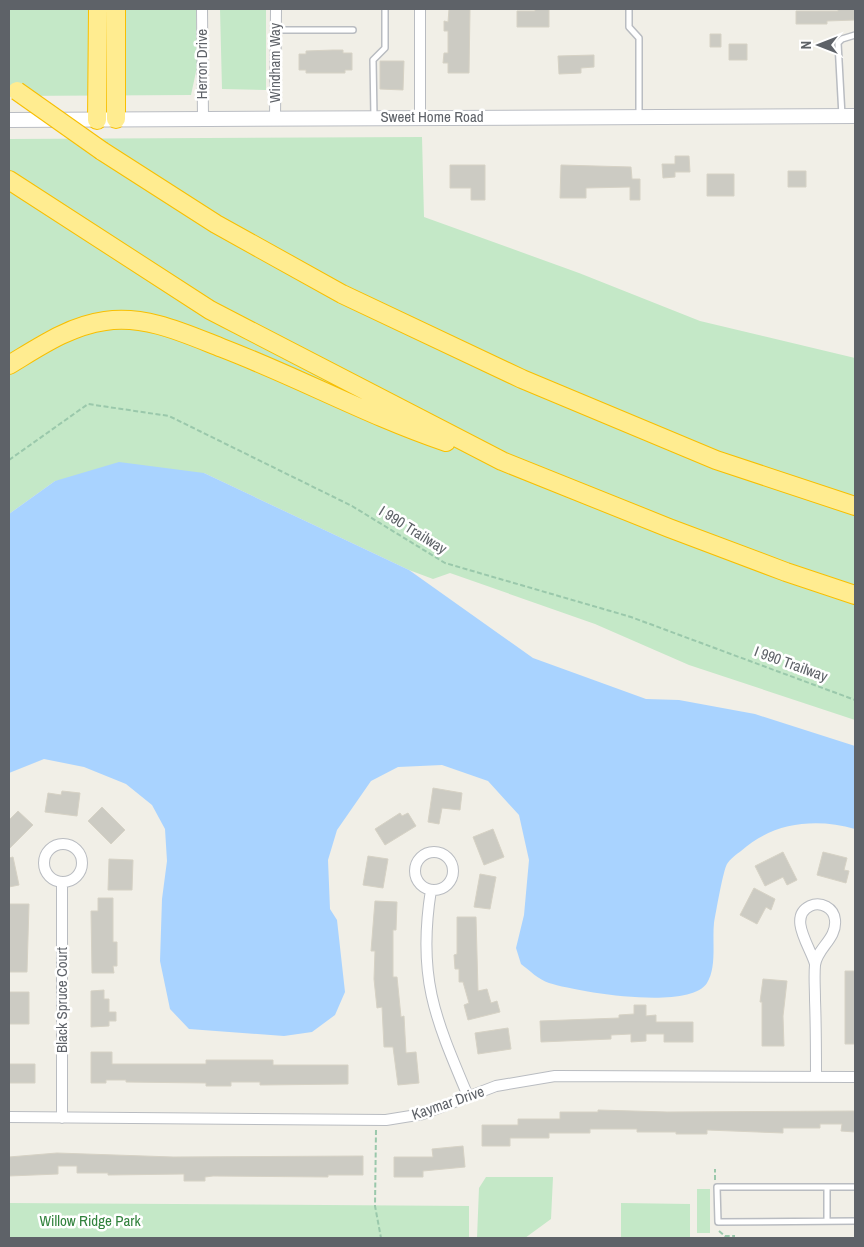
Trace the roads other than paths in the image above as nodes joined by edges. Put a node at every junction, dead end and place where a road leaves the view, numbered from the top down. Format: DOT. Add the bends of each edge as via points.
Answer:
graph roads {
  1 [pos="98,9"];
  2 [pos="116,9"];
  3 [pos="202,9"];
  4 [pos="276,9"];
  5 [pos="385,9"];
  6 [pos="420,9"];
  7 [pos="629,9"];
  8 [pos="276,30"];
  9 [pos="352,30"];
  10 [pos="855,35"];
  11 [pos="12,86"];
  12 [pos="420,116"];
  13 [pos="639,116"];
  14 [pos="849,116"];
  15 [pos="374,117"];
  16 [pos="275,118"];
  17 [pos="116,119"];
  18 [pos="203,119"];
  19 [pos="9,120"];
  20 [pos="97,120"];
  21 [pos="9,180"];
  22 [pos="9,365"];
  23 [pos="502,462"];
  24 [pos="855,506"];
  25 [pos="855,595"];
  26 [pos="62,883"];
  27 [pos="431,890"];
  28 [pos="815,964"];
  29 [pos="816,1076"];
  30 [pos="855,1077"];
  31 [pos="468,1096"];
  32 [pos="9,1117"];
  33 [pos="62,1118"];
  34 [pos="827,1187"];
  35 [pos="855,1187"];
  36 [pos="827,1221"];
  37 [pos="855,1221"];
  1 -- 20 [label="highway"];
  2 -- 17 [label="highway"];
  3 -- 18 [label="street, Herron Drive"];
  4 -- 8 [label="street, Windham Way"];
  5 -- 15 [label="lane" via="385,48 374,60"];
  6 -- 12 [label="street"];
  7 -- 13 [label="lane" via="629,27 639,38"];
  8 -- 9 [label="lane"];
  8 -- 16 [label="street, Windham Way"];
  10 -- 14 [label="lane" via="838,43"];
  11 -- 24 [label="highway, bridge" via="102,151 216,224 342,294 495,366 716,460"];
  12 -- 13 [label="main road, Sweet Home Road"];
  12 -- 15 [label="main road, Sweet Home Road"];
  13 -- 14 [label="main road, Sweet Home Road"];
  15 -- 16 [label="main road, Sweet Home Road"];
  16 -- 18 [label="main road, Sweet Home Road"];
  17 -- 18 [label="main road, Sweet Home Road"];
  17 -- 20 [label="main road, Sweet Home Road"];
  19 -- 20 [label="main road, Sweet Home Road"];
  21 -- 23 [label="highway" via="210,310"];
  22 -- 23 [label="highway" via="74,329 90,324 119,320 151,323 253,359 405,428"];
  23 -- 25 [label="highway" via="669,528"];
  26 -- 33 [label="street, Black Spruce Court"];
  27 -- 31 [label="street" via="425,928 428,979 440,1029"];
  28 -- 28 [label="street" via="800,923 803,912 818,904 829,908 835,924 832,936"];
  28 -- 29 [label="street"];
  29 -- 30 [label="street, Kaymar Drive"];
  29 -- 31 [label="street, Kaymar Drive" via="555,1076 525,1079"];
  31 -- 33 [label="street, Kaymar Drive" via="423,1114 376,1120"];
  32 -- 33 [label="street, Kaymar Drive"];
  34 -- 35 [label="lane"];
  34 -- 36 [label="lane"];
  34 -- 36 [label="lane" via="717,1187 718,1222"];
  36 -- 37 [label="lane"];
}
